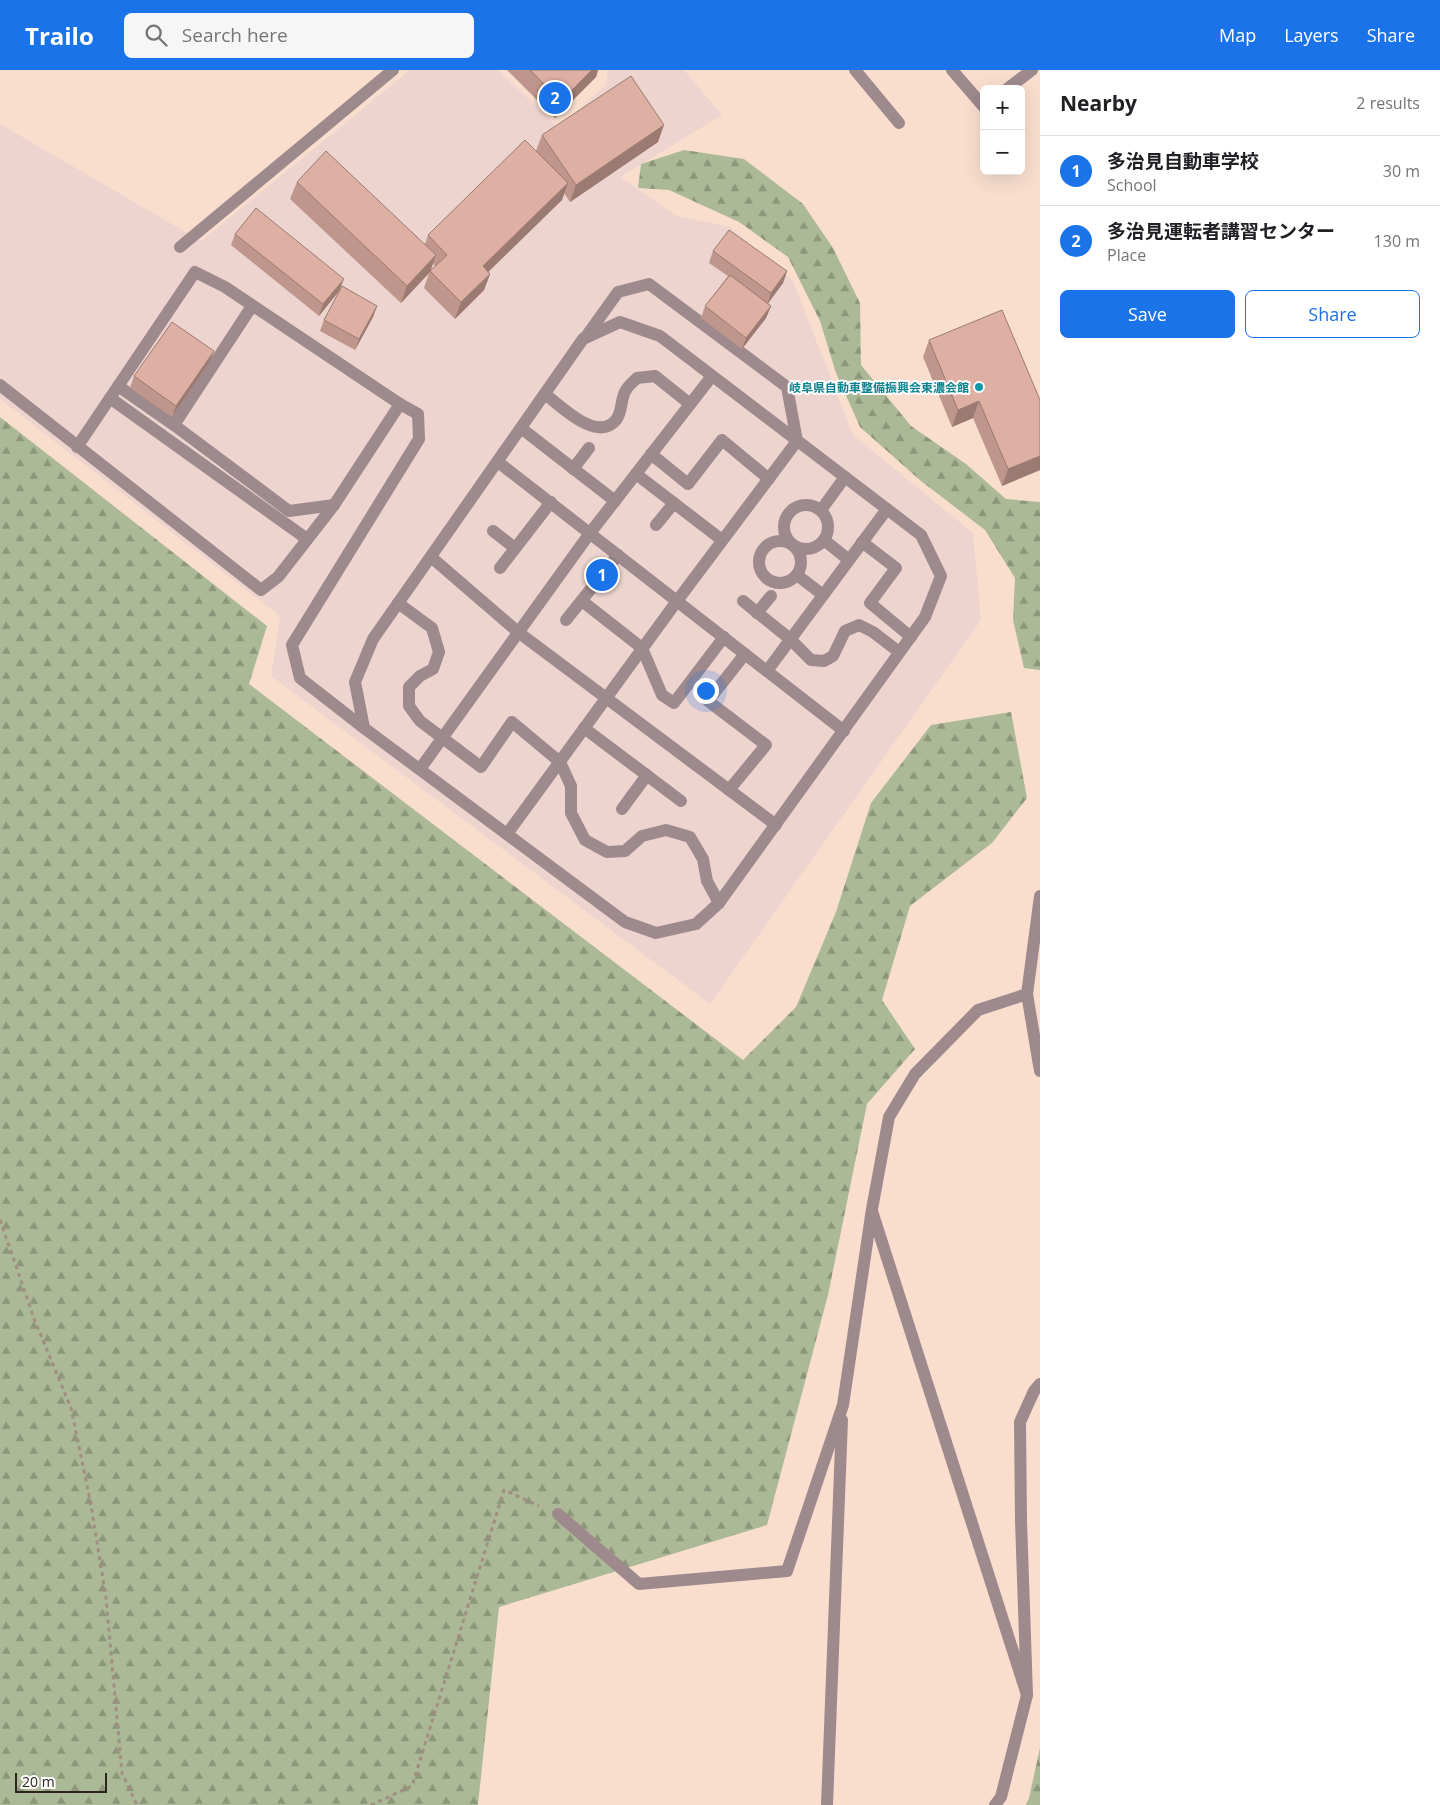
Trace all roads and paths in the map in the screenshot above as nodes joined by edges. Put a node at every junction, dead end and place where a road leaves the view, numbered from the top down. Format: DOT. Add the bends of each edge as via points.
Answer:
graph roads {
  1 [pos="393,70"];
  2 [pos="855,70"];
  3 [pos="952,70"];
  4 [pos="1032,70"];
  5 [pos="1013,85"];
  6 [pos="980,102"];
  7 [pos="899,123"];
  8 [pos="180,247"];
  9 [pos="252,306"];
  10 [pos="584,340"];
  11 [pos="712,376"];
  12 [pos="0,385"];
  13 [pos="118,386"];
  14 [pos="545,394"];
  15 [pos="110,398"];
  16 [pos="400,404"];
  17 [pos="690,404"];
  18 [pos="174,425"];
  19 [pos="521,428"];
  20 [pos="797,441"];
  21 [pos="78,447"];
  22 [pos="589,448"];
  23 [pos="651,454"];
  24 [pos="498,462"];
  25 [pos="573,469"];
  26 [pos="636,474"];
  27 [pos="845,477"];
  28 [pos="769,479"];
  29 [pos="615,501"];
  30 [pos="551,502"];
  31 [pos="674,503"];
  32 [pos="334,505"];
  33 [pos="887,509"];
  34 [pos="821,510"];
  35 [pos="656,525"];
  36 [pos="493,531"];
  37 [pos="590,533"];
  38 [pos="307,539"];
  39 [pos="722,540"];
  40 [pos="824,540"];
  41 [pos="862,542"];
  42 [pos="793,545"];
  43 [pos="515,548"];
  44 [pos="618,555"];
  45 [pos="431,556"];
  46 [pos="849,560"];
  47 [pos="500,568"];
  48 [pos="797,575"];
  49 [pos="822,595"];
  50 [pos="771,596"];
  51 [pos="582,601"];
  52 [pos="677,601"];
  53 [pos="743,601"];
  54 [pos="398,603"];
  55 [pos="757,613"];
  56 [pos="566,620"];
  57 [pos="518,632"];
  58 [pos="724,637"];
  59 [pos="911,637"];
  60 [pos="790,640"];
  61 [pos="642,648"];
  62 [pos="899,652"];
  63 [pos="745,654"];
  64 [pos="767,670"];
  65 [pos="606,699"];
  66 [pos="364,728"];
  67 [pos="584,728"];
  68 [pos="844,731"];
  69 [pos="441,738"];
  70 [pos="560,762"];
  71 [pos="420,769"];
  72 [pos="646,775"];
  73 [pos="729,790"];
  74 [pos="682,801"];
  75 [pos="622,809"];
  76 [pos="776,825"];
  77 [pos="507,834"];
  78 [pos="1040,896"];
  79 [pos="719,903"];
  80 [pos="1026,994"];
  81 [pos="1040,1017"];
  82 [pos="1040,1070"];
  83 [pos="872,1209"];
  84 [pos="0,1220"];
  85 [pos="1040,1384"];
  86 [pos="842,1405"];
  87 [pos="558,1514"];
  88 [pos="1027,1695"];
  89 [pos="137,1805"];
  90 [pos="370,1805"];
  91 [pos="827,1805"];
  92 [pos="994,1805"];
  1 -- 8 [label="street"];
  2 -- 7 [label="street"];
  3 -- 6 [label="street"];
  4 -- 5 [label="street"];
  9 -- 13 [label="street" via="195,272"];
  9 -- 16 [label="street"];
  9 -- 18 [label="street"];
  10 -- 11 [label="street" via="620,322 660,336"];
  10 -- 14 [label="street"];
  10 -- 20 [label="street" via="618,292 649,284 787,387"];
  11 -- 17 [label="street"];
  11 -- 20 [label="street"];
  12 -- 21 [label="street"];
  13 -- 15 [label="street"];
  13 -- 18 [label="street"];
  14 -- 17 [label="street" via="583,423 602,427 615,421 622,408 625,391 637,378 655,376"];
  14 -- 19 [label="street"];
  15 -- 21 [label="street"];
  15 -- 38 [label="street"];
  16 -- 32 [label="street"];
  16 -- 66 [label="street" via="418,414 419,439 292,645 300,678"];
  17 -- 23 [label="street"];
  18 -- 32 [label="street" via="289,511"];
  19 -- 24 [label="street"];
  19 -- 25 [label="street"];
  20 -- 27 [label="street"];
  20 -- 28 [label="street"];
  21 -- 38 [label="street" via="261,590 278,577"];
  22 -- 25 [label="street"];
  23 -- 26 [label="street"];
  23 -- 28 [label="street" via="688,484 722,440"];
  24 -- 30 [label="street"];
  24 -- 45 [label="street"];
  25 -- 29 [label="street"];
  26 -- 29 [label="street"];
  26 -- 31 [label="street"];
  27 -- 33 [label="street"];
  27 -- 34 [label="street"];
  28 -- 39 [label="street"];
  29 -- 37 [label="street"];
  30 -- 37 [label="street"];
  30 -- 43 [label="street"];
  31 -- 35 [label="street"];
  31 -- 39 [label="street"];
  32 -- 38 [label="street"];
  33 -- 41 [label="street"];
  33 -- 59 [label="street" via="921,535 941,576 925,617"];
  34 -- 40 [label="street" via="828,522"];
  34 -- 42 [label="street" via="807,504 788,513 785,534"];
  36 -- 43 [label="street"];
  37 -- 44 [label="street"];
  37 -- 57 [label="street"];
  39 -- 52 [label="street"];
  40 -- 42 [label="street" via="816,548"];
  40 -- 46 [label="street"];
  41 -- 46 [label="street"];
  41 -- 59 [label="street" via="896,568 870,603"];
  42 -- 48 [label="street" via="802,565"];
  42 -- 48 [label="street" via="774,541 763,549 759,562 762,575 774,582 789,582"];
  43 -- 47 [label="street"];
  44 -- 51 [label="street"];
  44 -- 52 [label="street"];
  45 -- 54 [label="street"];
  45 -- 57 [label="street"];
  46 -- 49 [label="street"];
  48 -- 49 [label="street"];
  49 -- 60 [label="street"];
  50 -- 55 [label="street"];
  51 -- 56 [label="street"];
  51 -- 61 [label="street"];
  52 -- 58 [label="street"];
  52 -- 61 [label="street"];
  53 -- 55 [label="street"];
  54 -- 66 [label="street" via="373,639 356,682"];
  54 -- 69 [label="street" via="432,628 440,652 433,669 409,687 409,706 420,721"];
  55 -- 60 [label="street"];
  57 -- 65 [label="street"];
  57 -- 69 [label="street"];
  58 -- 61 [label="street" via="674,703 662,695"];
  58 -- 63 [label="street"];
  59 -- 62 [label="street"];
  60 -- 62 [label="street" via="811,660 824,661 833,656 845,631 859,626 873,632"];
  60 -- 64 [label="street"];
  61 -- 65 [label="street"];
  62 -- 68 [label="street"];
  63 -- 64 [label="street"];
  63 -- 73 [label="street" via="708,701 766,745"];
  64 -- 68 [label="street"];
  65 -- 67 [label="street"];
  65 -- 73 [label="street"];
  66 -- 71 [label="street"];
  67 -- 70 [label="street"];
  67 -- 72 [label="street"];
  68 -- 76 [label="street"];
  69 -- 70 [label="street" via="480,767 512,722"];
  69 -- 71 [label="street"];
  70 -- 77 [label="street"];
  70 -- 79 [label="street" via="572,786 571,813 585,840 607,852 625,851 642,836 666,830 690,837 703,859 707,881"];
  71 -- 77 [label="street"];
  72 -- 74 [label="street"];
  72 -- 75 [label="street"];
  73 -- 76 [label="street"];
  76 -- 79 [label="street"];
  77 -- 79 [label="street" via="625,922 656,933 696,924"];
  78 -- 80 [label="street"];
  80 -- 81 [label="street"];
  80 -- 82 [label="street"];
  80 -- 83 [label="street" via="978,1010 915,1074 889,1117"];
  83 -- 86 [label="street"];
  83 -- 88 [label="street"];
  84 -- 89 [label="path" via="70,1408 91,1505 106,1598 122,1774"];
  85 -- 88 [label="street" via="1020,1422"];
  86 -- 87 [label="street" via="787,1571 639,1584"];
  86 -- 91 [label="street"];
  87 -- 90 [label="path" via="504,1490 412,1786"];
  88 -- 92 [label="street" via="1001,1797"];
}
